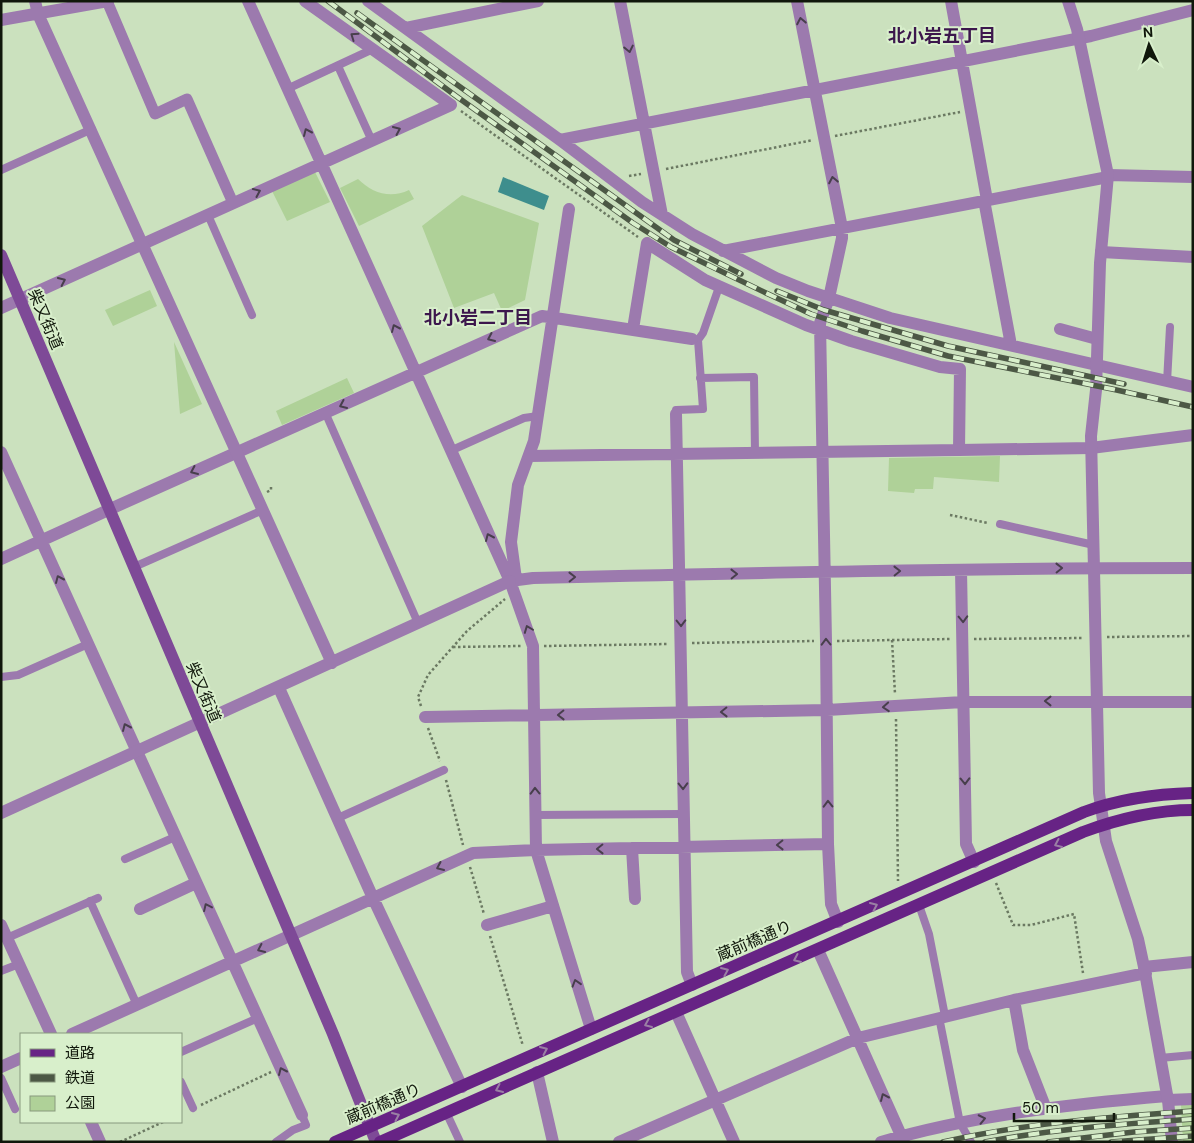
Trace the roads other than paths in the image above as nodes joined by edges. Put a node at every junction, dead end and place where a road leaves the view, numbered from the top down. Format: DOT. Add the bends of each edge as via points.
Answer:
graph roads {
  1 [pos="35,1"];
  2 [pos="107,1"];
  3 [pos="248,1"];
  4 [pos="305,1"];
  5 [pos="368,1"];
  6 [pos="538,1"];
  7 [pos="620,1"];
  8 [pos="797,1"];
  9 [pos="951,1"];
  10 [pos="1068,1"];
  11 [pos="1191,1"];
  12 [pos="1193,10"];
  13 [pos="38,14"];
  14 [pos="1,20"];
  15 [pos="406,28"];
  16 [pos="1079,38"];
  17 [pos="373,50"];
  18 [pos="962,61"];
  19 [pos="338,66"];
  20 [pos="287,89"];
  21 [pos="815,90"];
  22 [pos="645,123"];
  23 [pos="92,129"];
  24 [pos="560,140"];
  25 [pos="372,141"];
  26 [pos="320,164"];
  27 [pos="1,170"];
  28 [pos="1108,176"];
  29 [pos="1193,177"];
  30 [pos="986,200"];
  31 [pos="233,203"];
  32 [pos="569,209"];
  33 [pos="208,214"];
  34 [pos="662,215"];
  35 [pos="842,228"];
  36 [pos="143,244"];
  37 [pos="723,251"];
  38 [pos="1101,252"];
  39 [pos="1,255"];
  40 [pos="1193,257"];
  41 [pos="719,287"];
  42 [pos="829,298"];
  43 [pos="20,300"];
  44 [pos="1,308"];
  45 [pos="252,315"];
  46 [pos="552,316"];
  47 [pos="1170,327"];
  48 [pos="633,329"];
  49 [pos="1060,329"];
  50 [pos="820,330"];
  51 [pos="695,339"];
  52 [pos="1097,339"];
  53 [pos="1011,346"];
  54 [pos="1096,366"];
  55 [pos="415,373"];
  56 [pos="700,378"];
  57 [pos="1167,382"];
  58 [pos="1193,388"];
  59 [pos="326,412"];
  60 [pos="676,414"];
  61 [pos="538,416"];
  62 [pos="1193,435"];
  63 [pos="1091,448"];
  64 [pos="959,450"];
  65 [pos="450,451"];
  66 [pos="1,452"];
  67 [pos="237,452"];
  68 [pos="822,453"];
  69 [pos="677,454"];
  70 [pos="755,454"];
  71 [pos="529,456"];
  72 [pos="109,510"];
  73 [pos="263,510"];
  74 [pos="1000,524"];
  75 [pos="41,541"];
  76 [pos="1094,545"];
  77 [pos="1,560"];
  78 [pos="134,567"];
  79 [pos="1095,568"];
  80 [pos="1193,568"];
  81 [pos="961,570"];
  82 [pos="825,572"];
  83 [pos="680,574"];
  84 [pos="516,583"];
  85 [pos="418,624"];
  86 [pos="88,644"];
  87 [pos="332,663"];
  88 [pos="1,678"];
  89 [pos="279,688"];
  90 [pos="1097,701"];
  91 [pos="963,702"];
  92 [pos="1193,702"];
  93 [pos="827,710"];
  94 [pos="681,713"];
  95 [pos="534,716"];
  96 [pos="425,718"];
  97 [pos="200,723"];
  98 [pos="137,751"];
  99 [pos="444,770"];
  100 [pos="1193,793"];
  101 [pos="1100,806"];
  102 [pos="1193,810"];
  103 [pos="1,813"];
  104 [pos="683,814"];
  105 [pos="535,815"];
  106 [pos="338,818"];
  107 [pos="1103,825"];
  108 [pos="175,837"];
  109 [pos="828,844"];
  110 [pos="683,847"];
  111 [pos="632,848"];
  112 [pos="536,850"];
  113 [pos="125,859"];
  114 [pos="974,862"];
  115 [pos="196,883"];
  116 [pos="98,898"];
  117 [pos="373,898"];
  118 [pos="635,899"];
  119 [pos="90,902"];
  120 [pos="919,904"];
  121 [pos="553,906"];
  122 [pos="140,909"];
  123 [pos="838,922"];
  124 [pos="1,925"];
  125 [pos="487,926"];
  126 [pos="291,935"];
  127 [pos="7,938"];
  128 [pos="818,950"];
  129 [pos="233,962"];
  130 [pos="1193,962"];
  131 [pos="19,964"];
  132 [pos="1145,970"];
  133 [pos="1,971"];
  134 [pos="692,985"];
  135 [pos="1014,1000"];
  136 [pos="137,1006"];
  137 [pos="676,1012"];
  138 [pos="942,1016"];
  139 [pos="258,1018"];
  140 [pos="591,1029"];
  141 [pos="51,1033"];
  142 [pos="74,1033"];
  143 [pos="858,1038"];
  144 [pos="182,1052"];
  145 [pos="1193,1054"];
  146 [pos="20,1058"];
  147 [pos="1160,1058"];
  148 [pos="1,1067"];
  149 [pos="537,1072"];
  150 [pos="1,1078"];
  151 [pos="182,1084"];
  152 [pos="462,1087"];
  153 [pos="1168,1098"];
  154 [pos="1193,1099"];
  155 [pos="716,1100"];
  156 [pos="193,1108"];
  157 [pos="15,1109"];
  158 [pos="1046,1109"];
  159 [pos="446,1112"];
  160 [pos="302,1115"];
  161 [pos="91,1123"];
  162 [pos="960,1123"];
  163 [pos="370,1127"];
  164 [pos="902,1139"];
  165 [pos="100,1142"];
  166 [pos="276,1142"];
  167 [pos="335,1142"];
  168 [pos="376,1142"];
  169 [pos="380,1142"];
  170 [pos="460,1142"];
  171 [pos="553,1142"];
  172 [pos="619,1142"];
  173 [pos="734,1142"];
  174 [pos="881,1142"];
  175 [pos="971,1142"];
  176 [pos="1172,1142"];
  1 -- 13 [label="street"];
  2 -- 13 [label="street"];
  2 -- 31 [label="street" via="155,114 187,99"];
  3 -- 20 [label="street"];
  17 -- 4 [label="street, one-way"];
  5 -- 15 [label="street"];
  6 -- 15 [label="street"];
  7 -- 22 [label="street, one-way"];
  21 -- 8 [label="street, one-way"];
  9 -- 18 [label="street"];
  10 -- 16 [label="street"];
  11 -- 12 [label="street"];
  12 -- 16 [label="street"];
  13 -- 14 [label="street"];
  13 -- 23 [label="street"];
  15 -- 24 [label="street"];
  16 -- 18 [label="street"];
  16 -- 28 [label="street"];
  17 -- 19 [label="lane"];
  25 -- 17 [label="street, one-way" via="452,105"];
  18 -- 21 [label="street"];
  18 -- 30 [label="street"];
  19 -- 20 [label="lane"];
  19 -- 25 [label="lane"];
  26 -- 20 [label="street, one-way"];
  21 -- 22 [label="street"];
  35 -- 21 [label="street, one-way"];
  22 -- 24 [label="street"];
  22 -- 34 [label="street"];
  23 -- 27 [label="lane"];
  23 -- 36 [label="street"];
  24 -- 34 [label="street" via="610,180"];
  25 -- 26 [label="street"];
  31 -- 26 [label="street, one-way"];
  55 -- 26 [label="street, one-way"];
  28 -- 29 [label="street"];
  28 -- 30 [label="street"];
  28 -- 38 [label="street"];
  30 -- 35 [label="street"];
  30 -- 53 [label="street"];
  31 -- 33 [label="street"];
  32 -- 46 [label="street"];
  33 -- 36 [label="street"];
  33 -- 45 [label="lane"];
  34 -- 37 [label="street"];
  35 -- 37 [label="street"];
  35 -- 42 [label="street"];
  43 -- 36 [label="street, one-way"];
  36 -- 67 [label="street"];
  37 -- 42 [label="street" via="776,278"];
  38 -- 40 [label="street"];
  38 -- 52 [label="street"];
  39 -- 43 [label="main road, 柴又街道"];
  41 -- 48 [label="street" via="646,243"];
  41 -- 50 [label="street"];
  41 -- 51 [label="lane" via="703,333"];
  42 -- 50 [label="street"];
  42 -- 53 [label="street" via="890,318"];
  43 -- 44 [label="street"];
  43 -- 72 [label="main road, 柴又街道"];
  46 -- 48 [label="street"];
  46 -- 55 [label="street, one-way" via="542,316"];
  46 -- 61 [label="street"];
  47 -- 57 [label="lane"];
  48 -- 51 [label="street"];
  49 -- 52 [label="street"];
  50 -- 64 [label="street" via="940,367 960,369"];
  50 -- 68 [label="street"];
  51 -- 56 [label="lane"];
  52 -- 54 [label="street"];
  53 -- 54 [label="street"];
  54 -- 57 [label="street"];
  54 -- 63 [label="street"];
  55 -- 59 [label="street, one-way"];
  55 -- 65 [label="street"];
  56 -- 60 [label="lane" via="702,409 676,410"];
  56 -- 70 [label="lane" via="754,376"];
  57 -- 58 [label="street"];
  59 -- 67 [label="street"];
  59 -- 85 [label="lane"];
  60 -- 69 [label="street"];
  61 -- 65 [label="lane" via="524,418"];
  61 -- 71 [label="street"];
  62 -- 63 [label="street"];
  63 -- 64 [label="street"];
  63 -- 76 [label="street"];
  64 -- 68 [label="street"];
  84 -- 65 [label="street, one-way"];
  66 -- 75 [label="street"];
  67 -- 72 [label="street, one-way"];
  67 -- 73 [label="street"];
  68 -- 70 [label="street"];
  68 -- 82 [label="street"];
  69 -- 70 [label="street"];
  69 -- 71 [label="street"];
  69 -- 83 [label="street"];
  71 -- 84 [label="street" via="518,485 511,542"];
  72 -- 75 [label="street"];
  72 -- 78 [label="main road, 柴又街道"];
  73 -- 78 [label="lane"];
  73 -- 87 [label="street"];
  74 -- 76 [label="lane"];
  75 -- 77 [label="street"];
  86 -- 75 [label="street, one-way"];
  76 -- 79 [label="street"];
  78 -- 97 [label="main road, 柴又街道"];
  79 -- 80 [label="street"];
  81 -- 79 [label="street, one-way"];
  79 -- 90 [label="street"];
  82 -- 81 [label="street, one-way"];
  81 -- 91 [label="street, one-way"];
  83 -- 82 [label="street, one-way"];
  93 -- 82 [label="street, one-way"];
  84 -- 83 [label="street, one-way"];
  83 -- 94 [label="street, one-way"];
  84 -- 85 [label="street"];
  95 -- 84 [label="street, one-way" via="533,646"];
  85 -- 87 [label="street"];
  86 -- 88 [label="lane" via="18,675"];
  98 -- 86 [label="street, one-way"];
  87 -- 89 [label="street"];
  89 -- 97 [label="street"];
  89 -- 106 [label="street"];
  90 -- 91 [label="street, one-way"];
  90 -- 92 [label="street"];
  90 -- 101 [label="street"];
  91 -- 93 [label="street, one-way"];
  91 -- 114 [label="street, one-way" via="966,844"];
  93 -- 94 [label="street, one-way"];
  109 -- 93 [label="street, one-way"];
  94 -- 95 [label="street, one-way"];
  94 -- 104 [label="street, one-way"];
  95 -- 96 [label="street"];
  105 -- 95 [label="street, one-way"];
  97 -- 98 [label="street"];
  97 -- 126 [label="main road, 柴又街道"];
  98 -- 103 [label="street"];
  98 -- 108 [label="street"];
  99 -- 106 [label="lane"];
  100 -- 101 [label="main road, 蔵前橋通り" via="1151,795"];
  101 -- 107 [label="street"];
  101 -- 114 [label="main road, 蔵前橋通り"];
  102 -- 107 [label="main road, 蔵前橋通り" via="1158,812"];
  104 -- 105 [label="lane"];
  104 -- 110 [label="street"];
  105 -- 112 [label="street"];
  106 -- 117 [label="street"];
  107 -- 120 [label="main road, 蔵前橋通り, one-way"];
  107 -- 132 [label="street"];
  108 -- 113 [label="lane"];
  108 -- 115 [label="street"];
  109 -- 110 [label="street, one-way"];
  109 -- 123 [label="street" via="831,904"];
  110 -- 111 [label="street"];
  110 -- 134 [label="street" via="687,972"];
  111 -- 112 [label="street, one-way"];
  111 -- 118 [label="street"];
  112 -- 117 [label="street, one-way" via="486,851 467,855"];
  112 -- 121 [label="street"];
  123 -- 114 [label="main road, 蔵前橋通り, one-way"];
  115 -- 122 [label="street"];
  129 -- 115 [label="street, one-way"];
  116 -- 119 [label="lane"];
  117 -- 126 [label="street"];
  117 -- 152 [label="street"];
  119 -- 127 [label="lane"];
  119 -- 136 [label="lane"];
  120 -- 128 [label="main road, 蔵前橋通り"];
  120 -- 138 [label="lane" via="929,934"];
  121 -- 125 [label="street"];
  140 -- 121 [label="street, one-way"];
  134 -- 123 [label="main road, 蔵前橋通り, one-way"];
  124 -- 127 [label="street"];
  126 -- 129 [label="street, one-way"];
  126 -- 163 [label="main road, 柴又街道"];
  127 -- 131 [label="street"];
  128 -- 137 [label="main road, 蔵前橋通り, one-way"];
  128 -- 143 [label="street"];
  129 -- 136 [label="street"];
  129 -- 139 [label="street"];
  130 -- 132 [label="street"];
  131 -- 133 [label="lane"];
  131 -- 141 [label="street"];
  132 -- 135 [label="street"];
  132 -- 147 [label="street"];
  134 -- 140 [label="main road, 蔵前橋通り"];
  135 -- 138 [label="street"];
  135 -- 158 [label="street" via="1023,1050"];
  136 -- 142 [label="street"];
  137 -- 149 [label="main road, 蔵前橋通り, one-way"];
  137 -- 155 [label="street"];
  138 -- 143 [label="street"];
  138 -- 162 [label="lane"];
  139 -- 144 [label="lane"];
  160 -- 139 [label="street, one-way"];
  152 -- 140 [label="main road, 蔵前橋通り, one-way"];
  143 -- 155 [label="street"];
  164 -- 143 [label="street, one-way"];
  145 -- 147 [label="lane"];
  146 -- 148 [label="street"];
  147 -- 153 [label="street"];
  149 -- 159 [label="main road, 蔵前橋通り, one-way"];
  149 -- 171 [label="street"];
  150 -- 157 [label="lane"];
  151 -- 156 [label="lane"];
  163 -- 152 [label="main road, 蔵前橋通り, one-way"];
  153 -- 154 [label="street"];
  153 -- 158 [label="street"];
  153 -- 176 [label="street"];
  155 -- 172 [label="street"];
  155 -- 173 [label="street"];
  162 -- 158 [label="street, one-way"];
  159 -- 169 [label="main road, 蔵前橋通り"];
  159 -- 170 [label="lane"];
  160 -- 166 [label="lane" via="306,1125"];
  161 -- 165 [label="street"];
  162 -- 164 [label="street"];
  162 -- 175 [label="lane"];
  163 -- 167 [label="main road, 蔵前橋通り"];
  163 -- 168 [label="main road, 柴又街道"];
  164 -- 174 [label="street"];
}
